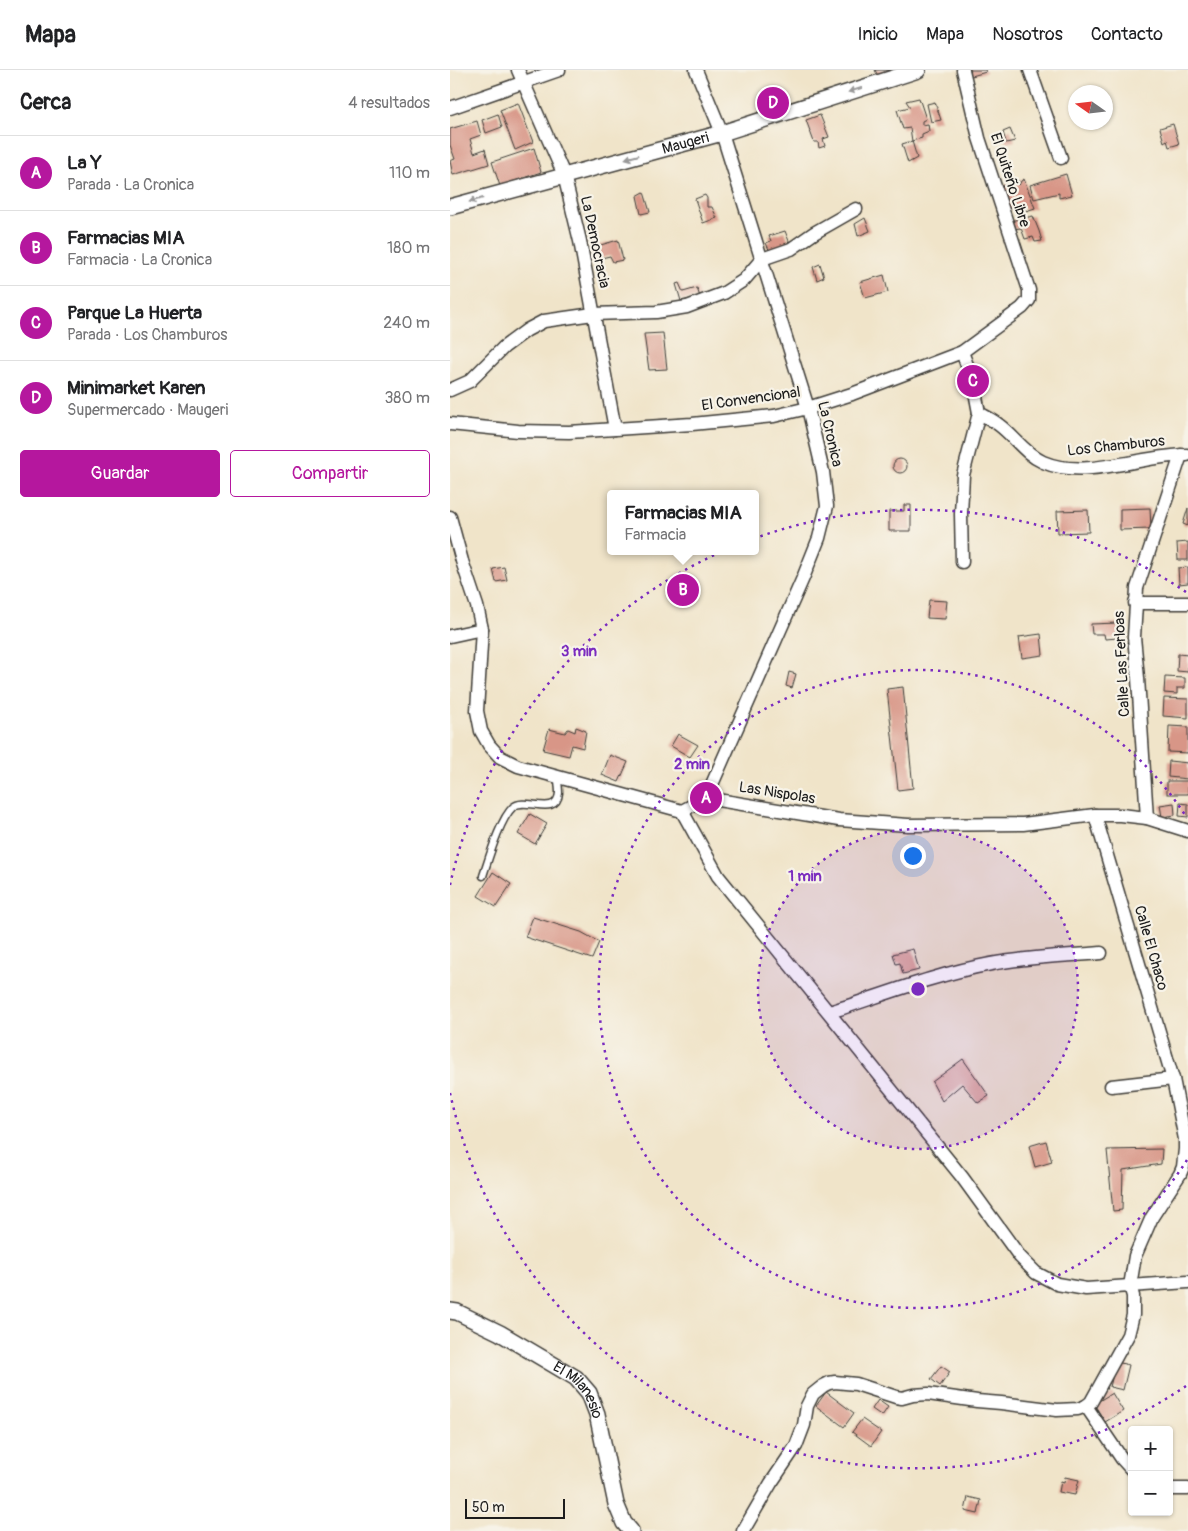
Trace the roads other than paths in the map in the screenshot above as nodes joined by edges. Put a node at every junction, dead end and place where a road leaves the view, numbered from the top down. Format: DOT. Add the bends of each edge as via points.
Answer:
graph roads {
  1 [pos="518,70"];
  2 [pos="559,70"];
  3 [pos="696,70"];
  4 [pos="918,70"];
  5 [pos="963,70"];
  6 [pos="1030,70"];
  7 [pos="524,83"];
  8 [pos="450,108"];
  9 [pos="722,134"];
  10 [pos="1061,158"];
  11 [pos="564,175"];
  12 [pos="450,207"];
  13 [pos="856,209"];
  14 [pos="762,259"];
  15 [pos="1029,300"];
  16 [pos="593,314"];
  17 [pos="962,352"];
  18 [pos="450,390"];
  19 [pos="808,408"];
  20 [pos="979,413"];
  21 [pos="450,424"];
  22 [pos="615,429"];
  23 [pos="1185,455"];
  24 [pos="450,517"];
  25 [pos="962,562"];
  26 [pos="1135,603"];
  27 [pos="1188,603"];
  28 [pos="482,629"];
  29 [pos="450,636"];
  30 [pos="558,778"];
  31 [pos="706,798"];
  32 [pos="682,811"];
  33 [pos="1095,815"];
  34 [pos="1147,818"];
  35 [pos="1188,831"];
  36 [pos="483,876"];
  37 [pos="1102,953"];
  38 [pos="830,1012"];
  39 [pos="1173,1079"];
  40 [pos="1111,1086"];
  41 [pos="1188,1282"];
  42 [pos="1130,1286"];
  43 [pos="450,1311"];
  44 [pos="1086,1406"];
  45 [pos="1128,1466"];
  46 [pos="1173,1489"];
  47 [pos="1188,1489"];
  48 [pos="631,1531"];
  49 [pos="743,1531"];
  1 -- 7 [label="street, La Democracia"];
  2 -- 7 [label="street"];
  3 -- 9 [label="street, La Cronica"];
  4 -- 9 [label="street, Maugeri, one-way"];
  5 -- 15 [label="street, El Quiteño Libre" via="979,138 1029,290"];
  6 -- 10 [label="street"];
  7 -- 8 [label="street"];
  7 -- 11 [label="street, La Democracia"];
  9 -- 11 [label="street, Maugeri, one-way"];
  9 -- 14 [label="street, La Cronica"];
  11 -- 12 [label="street, Maugeri, one-way"];
  11 -- 16 [label="street, La Democracia"];
  13 -- 14 [label="street" via="791,249"];
  14 -- 16 [label="street" via="744,280 724,293 687,307 656,312"];
  14 -- 19 [label="street, La Cronica"];
  15 -- 17 [label="street, El Convencional"];
  16 -- 18 [label="street" via="544,321 527,330 504,347 470,381"];
  16 -- 22 [label="street, La Democracia"];
  17 -- 19 [label="street, El Convencional"];
  17 -- 20 [label="street" via="973,381"];
  19 -- 22 [label="street, El Convencional" via="692,424"];
  19 -- 31 [label="street, La Cronica" via="823,472 827,506 819,538"];
  20 -- 23 [label="street, Los Chamburos" via="999,424 1042,462 1063,468 1102,467"];
  20 -- 25 [label="street" via="963,475"];
  21 -- 22 [label="street, El Convencional" via="518,431"];
  23 -- 26 [label="street, Calle Las Ferloas" via="1137,588"];
  24 -- 28 [label="street"];
  26 -- 27 [label="street"];
  26 -- 34 [label="street, Calle Las Ferloas" via="1134,637"];
  28 -- 29 [label="street"];
  28 -- 30 [label="street" via="477,710 489,745 500,757 518,766"];
  30 -- 32 [label="street"];
  30 -- 36 [label="lane" via="559,794 554,804 522,803 507,814"];
  31 -- 32 [label="street"];
  31 -- 33 [label="street, Las Nispolas" via="839,820 908,825 1023,824"];
  32 -- 38 [label="street" via="718,876"];
  33 -- 34 [label="street, Las Nispolas"];
  33 -- 39 [label="street, Calle El Chaco"];
  34 -- 35 [label="street, Las Nispolas"];
  37 -- 38 [label="street" via="991,964 936,977"];
  38 -- 42 [label="street" via="1036,1273 1057,1284 1086,1289"];
  39 -- 40 [label="street"];
  39 -- 42 [label="street, Calle El Chaco" via="1185,1140 1184,1159 1176,1181 1145,1229 1135,1256"];
  41 -- 42 [label="street"];
  42 -- 44 [label="street, Calle El Chaco" via="1134,1305 1132,1325"];
  43 -- 48 [label="street, El Milanesio" via="500,1332 576,1378 589,1393 597,1414 616,1504"];
  44 -- 45 [label="street"];
  44 -- 49 [label="street" via="1057,1410 928,1394 896,1398 856,1384 829,1383 813,1394 796,1446"];
  46 -- 47 [label="street"];
}
